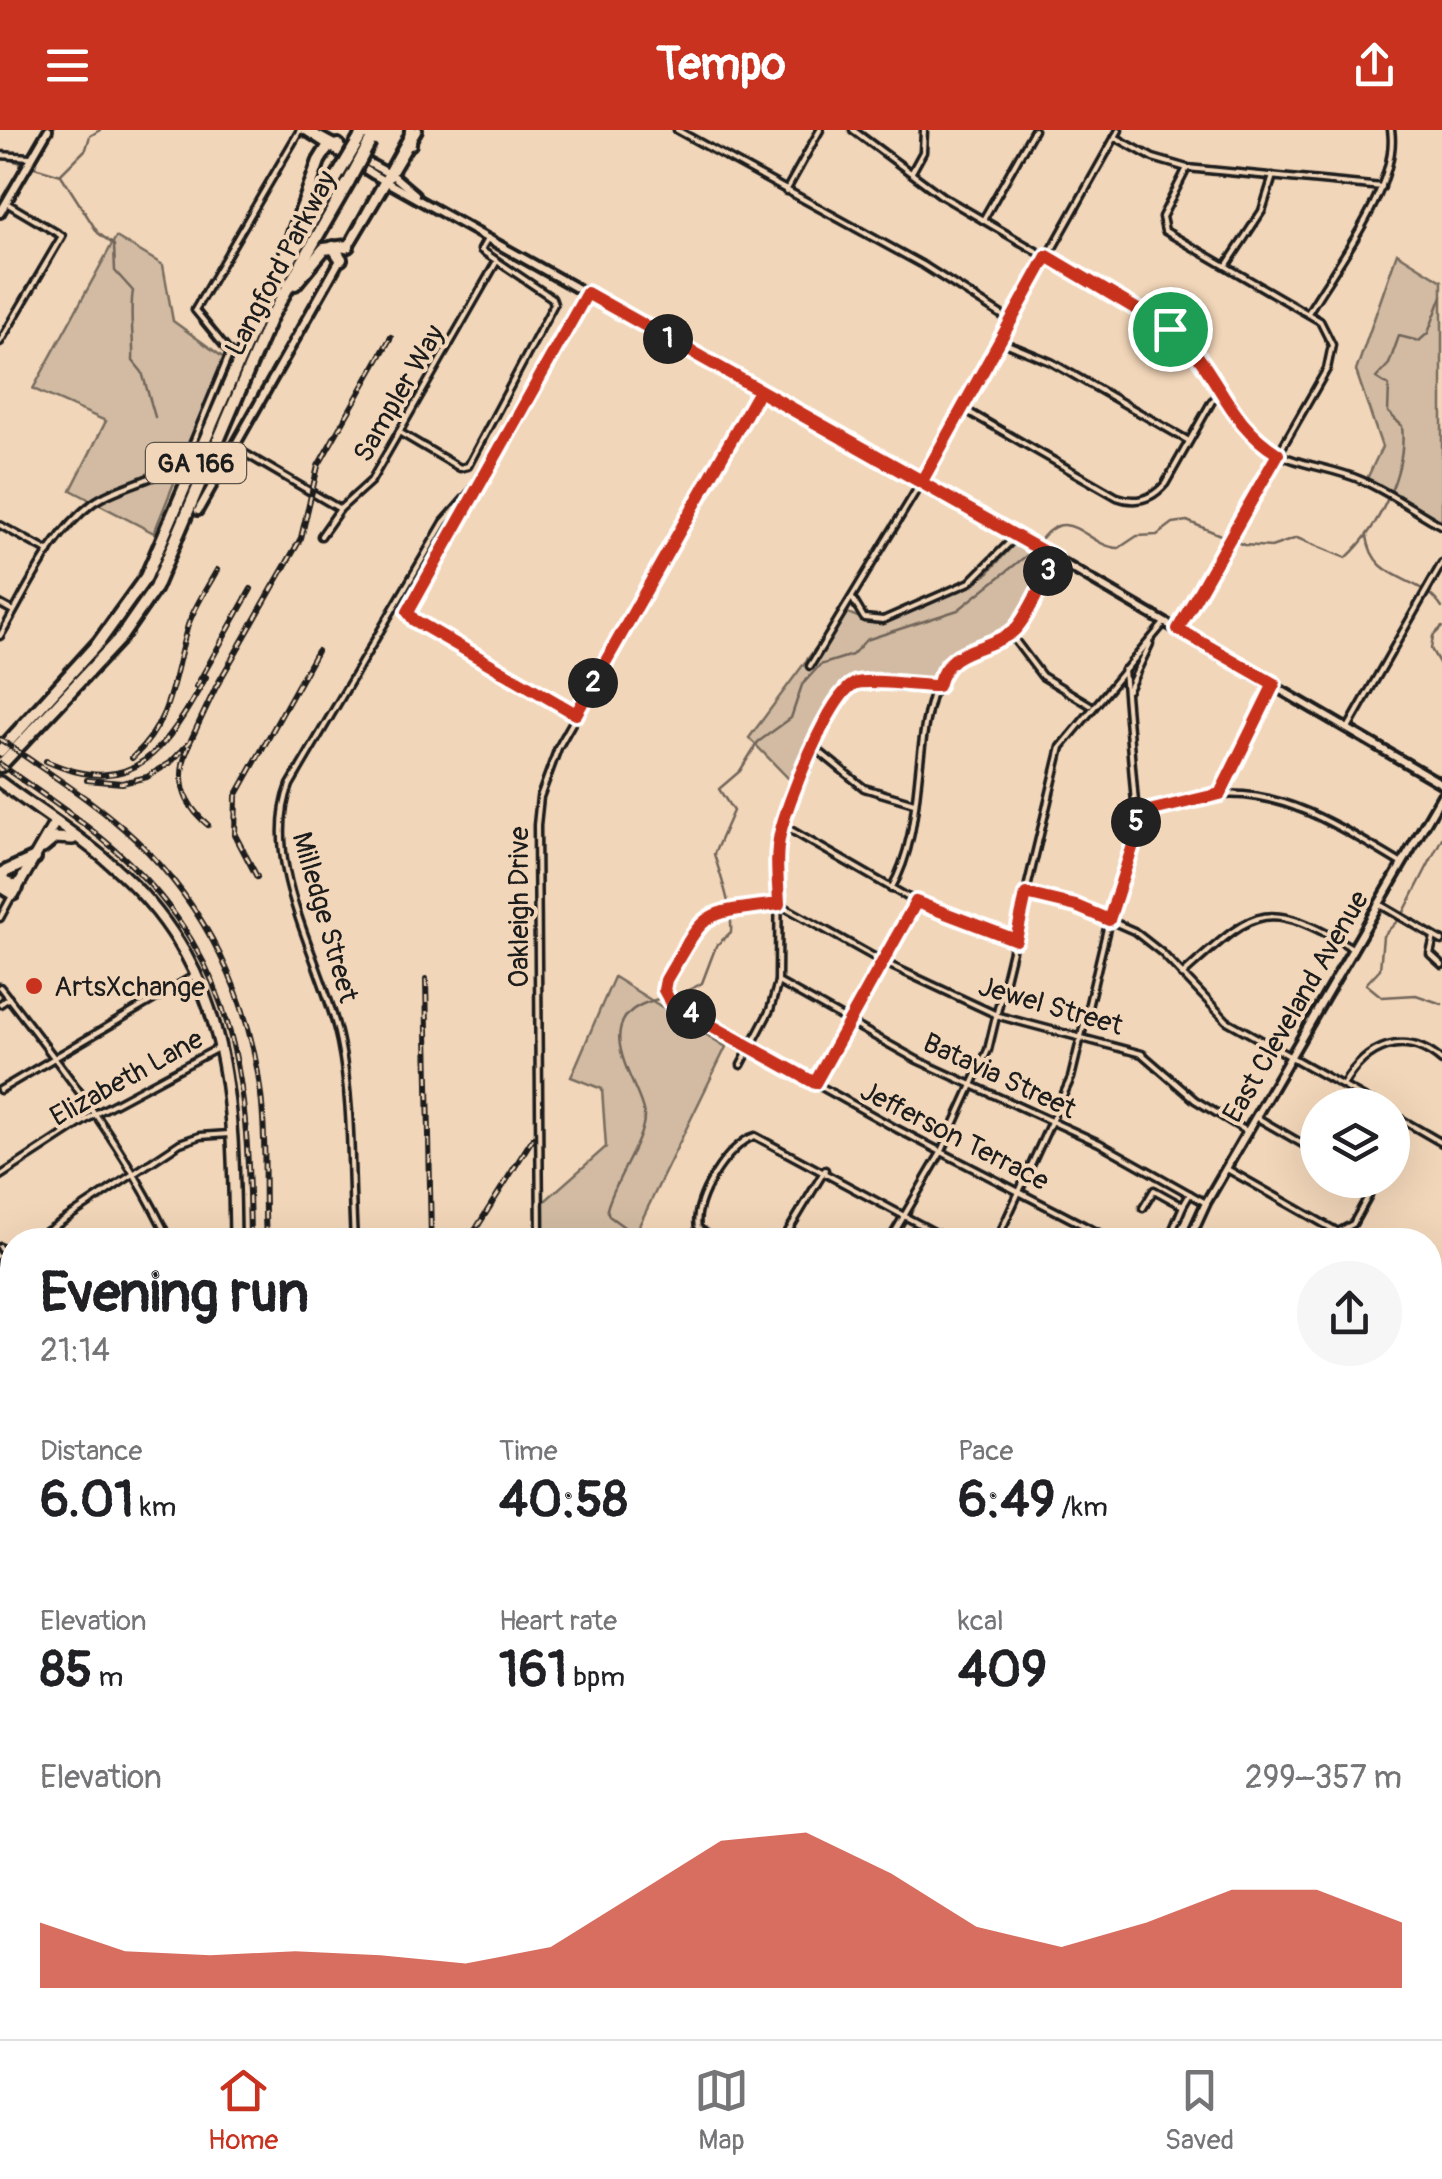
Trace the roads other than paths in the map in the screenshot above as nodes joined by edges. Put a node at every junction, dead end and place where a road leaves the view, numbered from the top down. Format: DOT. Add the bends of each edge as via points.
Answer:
graph roads {
  1 [pos="48,130"];
  2 [pos="304,130"];
  3 [pos="378,130"];
  4 [pos="413,130"];
  5 [pos="676,130"];
  6 [pos="820,130"];
  7 [pos="852,130"];
  8 [pos="924,130"];
  9 [pos="1034,130"];
  10 [pos="1119,130"];
  11 [pos="1391,130"];
  12 [pos="365,136"];
  13 [pos="1115,137"];
  14 [pos="333,143"];
  15 [pos="410,144"];
  16 [pos="0,155"];
  17 [pos="32,158"];
  18 [pos="1187,168"];
  19 [pos="910,174"];
  20 [pos="1273,176"];
  21 [pos="344,178"];
  22 [pos="387,178"];
  23 [pos="1382,187"];
  24 [pos="785,192"];
  25 [pos="6,203"];
  26 [pos="0,213"];
  27 [pos="983,220"];
  28 [pos="488,237"];
  29 [pos="348,246"];
  30 [pos="333,247"];
  31 [pos="1047,256"];
  32 [pos="341,259"];
  33 [pos="497,261"];
  34 [pos="1226,266"];
  35 [pos="587,293"];
  36 [pos="1308,313"];
  37 [pos="258,317"];
  38 [pos="271,317"];
  39 [pos="1011,321"];
  40 [pos="1000,341"];
  41 [pos="0,342"];
  42 [pos="759,391"];
  43 [pos="1220,394"];
  44 [pos="962,408"];
  45 [pos="398,432"];
  46 [pos="1189,441"];
  47 [pos="234,448"];
  48 [pos="1278,454"];
  49 [pos="480,481"];
  50 [pos="922,481"];
  51 [pos="340,509"];
  52 [pos="198,511"];
  53 [pos="0,525"];
  54 [pos="1442,526"];
  55 [pos="321,536"];
  56 [pos="1016,536"];
  57 [pos="49,552"];
  58 [pos="1055,558"];
  59 [pos="1442,564"];
  60 [pos="852,598"];
  61 [pos="0,604"];
  62 [pos="14,612"];
  63 [pos="1165,622"];
  64 [pos="1178,629"];
  65 [pos="1014,632"];
  66 [pos="0,636"];
  67 [pos="1153,638"];
  68 [pos="810,666"];
  69 [pos="1124,670"];
  70 [pos="1274,684"];
  71 [pos="938,686"];
  72 [pos="1128,690"];
  73 [pos="1091,705"];
  74 [pos="576,714"];
  75 [pos="1348,728"];
  76 [pos="815,748"];
  77 [pos="0,751"];
  78 [pos="0,766"];
  79 [pos="0,782"];
  80 [pos="1442,784"];
  81 [pos="1220,794"];
  82 [pos="1442,795"];
  83 [pos="914,803"];
  84 [pos="31,806"];
  85 [pos="1136,814"];
  86 [pos="55,822"];
  87 [pos="782,825"];
  88 [pos="82,841"];
  89 [pos="37,854"];
  90 [pos="1402,864"];
  91 [pos="0,876"];
  92 [pos="0,886"];
  93 [pos="892,889"];
  94 [pos="15,891"];
  95 [pos="1026,894"];
  96 [pos="916,902"];
  97 [pos="779,904"];
  98 [pos="1379,904"];
  99 [pos="0,918"];
  100 [pos="1109,920"];
  101 [pos="1434,937"];
  102 [pos="1016,940"];
  103 [pos="1442,942"];
  104 [pos="1354,949"];
  105 [pos="882,962"];
  106 [pos="1442,965"];
  107 [pos="196,974"];
  108 [pos="1182,975"];
  109 [pos="778,982"];
  110 [pos="0,987"];
  111 [pos="9,998"];
  112 [pos="0,1004"];
  113 [pos="999,1016"];
  114 [pos="849,1022"];
  115 [pos="1083,1037"];
  116 [pos="222,1046"];
  117 [pos="750,1047"];
  118 [pos="55,1054"];
  119 [pos="1292,1057"];
  120 [pos="1442,1061"];
  121 [pos="741,1065"];
  122 [pos="815,1083"];
  123 [pos="974,1085"];
  124 [pos="1343,1085"];
  125 [pos="1348,1088"];
  126 [pos="0,1090"];
  127 [pos="95,1114"];
  128 [pos="1256,1118"];
  129 [pos="1053,1121"];
  130 [pos="1410,1124"];
  131 [pos="1248,1132"];
  132 [pos="234,1134"];
  133 [pos="1300,1142"];
  134 [pos="1442,1142"];
  135 [pos="942,1151"];
  136 [pos="1226,1169"];
  137 [pos="825,1170"];
  138 [pos="132,1174"];
  139 [pos="0,1176"];
  140 [pos="1022,1191"];
  141 [pos="1190,1194"];
  142 [pos="1367,1198"];
  143 [pos="1206,1203"];
  144 [pos="1183,1206"];
  145 [pos="1144,1208"];
  146 [pos="904,1215"];
  147 [pos="1174,1227"];
  148 [pos="52,1228"];
  149 [pos="161,1228"];
  150 [pos="235,1228"];
  151 [pos="353,1228"];
  152 [pos="540,1228"];
  153 [pos="698,1228"];
  154 [pos="790,1228"];
  155 [pos="897,1228"];
  156 [pos="927,1228"];
  157 [pos="1003,1228"];
  158 [pos="1090,1228"];
  159 [pos="1195,1228"];
  160 [pos="1333,1228"];
  161 [pos="1346,1228"];
  1 -- 17 [label="main road"];
  2 -- 14 [label="main road"];
  2 -- 57 [label="street" via="195,310 230,352 185,458 97,499"];
  3 -- 12 [label="highway, Langford Parkway / GA 166"];
  4 -- 15 [label="highway"];
  4 -- 22 [label="main road"];
  5 -- 24 [label="street"];
  6 -- 24 [label="street"];
  7 -- 19 [label="street"];
  8 -- 19 [label="street" via="923,152"];
  9 -- 27 [label="street"];
  10 -- 13 [label="street"];
  11 -- 23 [label="street"];
  12 -- 21 [label="highway, Langford Parkway / GA 166, bridge"];
  13 -- 18 [label="street"];
  13 -- 31 [label="street"];
  14 -- 22 [label="main road"];
  14 -- 37 [label="highway"];
  15 -- 22 [label="main road"];
  16 -- 17 [label="street"];
  17 -- 25 [label="main road"];
  18 -- 20 [label="street"];
  18 -- 34 [label="street" via="1162,227"];
  19 -- 27 [label="street"];
  20 -- 23 [label="street"];
  20 -- 34 [label="street" via="1262,211"];
  21 -- 37 [label="highway, Langford Parkway / GA 166"];
  21 -- 38 [label="highway, Langford Parkway / GA 166"];
  22 -- 28 [label="main road"];
  22 -- 29 [label="main road"];
  23 -- 36 [label="street"];
  24 -- 39 [label="street" via="923,265"];
  25 -- 26 [label="main road"];
  25 -- 41 [label="street" via="62,236"];
  27 -- 31 [label="street"];
  28 -- 33 [label="street" via="481,250"];
  28 -- 35 [label="main road"];
  29 -- 30 [label="highway"];
  29 -- 32 [label="main road"];
  30 -- 32 [label="highway"];
  30 -- 38 [label="highway" via="315,257"];
  31 -- 39 [label="street"];
  31 -- 43 [label="street" via="1174,332"];
  32 -- 47 [label="main road"];
  33 -- 45 [label="street, Sampler Way"];
  33 -- 45 [label="street" via="554,302 500,410 464,468"];
  34 -- 36 [label="street"];
  35 -- 42 [label="main road"];
  35 -- 49 [label="street, Milledge Street"];
  36 -- 48 [label="street" via="1328,332 1331,358"];
  37 -- 77 [label="highway, Langford Parkway / GA 166" via="146,577 99,642"];
  38 -- 78 [label="highway, Langford Parkway / GA 166" via="156,588 121,637"];
  39 -- 40 [label="street"];
  40 -- 44 [label="street"];
  40 -- 46 [label="street" via="1051,362"];
  42 -- 50 [label="main road"];
  42 -- 74 [label="street, Oakleigh Drive"];
  43 -- 46 [label="street"];
  43 -- 48 [label="street" via="1244,428"];
  44 -- 46 [label="street" via="1117,497 1142,499 1165,484"];
  44 -- 50 [label="street"];
  45 -- 51 [label="street, Sampler Way" via="370,481"];
  47 -- 51 [label="street"];
  47 -- 52 [label="main road"];
  48 -- 54 [label="street" via="1366,482"];
  48 -- 64 [label="street"];
  49 -- 74 [label="street, Milledge Street" via="408,612"];
  49 -- 151 [label="street, Milledge Street" via="444,522 405,586 290,786 281,814 283,858 340,1040"];
  50 -- 56 [label="main road"];
  50 -- 60 [label="street"];
  51 -- 55 [label="street, Sampler Way"];
  53 -- 57 [label="street"];
  56 -- 58 [label="main road"];
  56 -- 60 [label="street" via="970,582 883,620 864,618"];
  57 -- 62 [label="street"];
  58 -- 63 [label="main road"];
  58 -- 65 [label="street"];
  59 -- 75 [label="street"];
  60 -- 68 [label="street"];
  61 -- 62 [label="street"];
  62 -- 66 [label="street"];
  63 -- 64 [label="main road"];
  63 -- 67 [label="street"];
  64 -- 70 [label="main road"];
  65 -- 71 [label="street" via="954,657"];
  65 -- 73 [label="street" via="1042,676"];
  67 -- 69 [label="street"];
  67 -- 72 [label="street"];
  69 -- 72 [label="street"];
  69 -- 73 [label="street"];
  70 -- 75 [label="main road"];
  70 -- 81 [label="street"];
  71 -- 76 [label="street" via="855,684 830,711"];
  71 -- 83 [label="street"];
  72 -- 85 [label="street"];
  73 -- 95 [label="street" via="1058,754"];
  74 -- 152 [label="street, Oakleigh Drive" via="548,770 536,825"];
  75 -- 80 [label="main road"];
  76 -- 83 [label="street" via="864,788"];
  76 -- 87 [label="street"];
  79 -- 84 [label="main road"];
  81 -- 85 [label="street"];
  81 -- 90 [label="street" via="1302,810"];
  82 -- 90 [label="main road, East Cleveland Avenue"];
  83 -- 93 [label="street" via="908,858"];
  84 -- 86 [label="main road"];
  84 -- 89 [label="main road" via="43,829"];
  85 -- 100 [label="street"];
  86 -- 88 [label="main road"];
  86 -- 89 [label="main road"];
  87 -- 93 [label="street"];
  87 -- 97 [label="street"];
  88 -- 89 [label="main road" via="61,836"];
  88 -- 107 [label="main road" via="155,910"];
  89 -- 91 [label="highway"];
  89 -- 94 [label="main road"];
  90 -- 98 [label="main road, East Cleveland Avenue"];
  91 -- 94 [label="highway"];
  92 -- 94 [label="highway"];
  93 -- 96 [label="street"];
  94 -- 99 [label="street"];
  95 -- 100 [label="street"];
  95 -- 102 [label="street"];
  96 -- 102 [label="street"];
  96 -- 105 [label="street"];
  97 -- 105 [label="street, Jewel Street"];
  97 -- 109 [label="street"];
  97 -- 117 [label="street, Jefferson Terrace" via="707,916 664,985 671,1003"];
  98 -- 101 [label="street"];
  98 -- 104 [label="main road, East Cleveland Avenue"];
  100 -- 108 [label="street" via="1148,940"];
  100 -- 115 [label="street"];
  101 -- 103 [label="street"];
  101 -- 106 [label="street" via="1430,954"];
  102 -- 113 [label="street"];
  104 -- 108 [label="street" via="1300,919 1263,915"];
  104 -- 119 [label="main road, East Cleveland Avenue"];
  105 -- 113 [label="street, Jewel Street"];
  105 -- 114 [label="street"];
  107 -- 116 [label="main road"];
  107 -- 118 [label="street"];
  108 -- 119 [label="street" via="1228,1021"];
  109 -- 114 [label="street, Batavia Street"];
  109 -- 117 [label="street"];
  110 -- 111 [label="street"];
  111 -- 112 [label="street"];
  111 -- 118 [label="street"];
  113 -- 115 [label="street, Jewel Street"];
  113 -- 123 [label="street"];
  114 -- 122 [label="street"];
  114 -- 123 [label="street, Batavia Street"];
  115 -- 129 [label="street"];
  115 -- 131 [label="street, Jewel Street" via="1142,1054 1195,1100"];
  116 -- 127 [label="street, Elizabeth Lane"];
  116 -- 132 [label="main road"];
  117 -- 121 [label="street"];
  117 -- 122 [label="street, Jefferson Terrace"];
  118 -- 126 [label="street"];
  118 -- 127 [label="street"];
  119 -- 124 [label="street"];
  119 -- 128 [label="main road, East Cleveland Avenue"];
  120 -- 124 [label="street" via="1418,1046 1380,1046 1359,1060"];
  122 -- 135 [label="street, Jefferson Terrace"];
  123 -- 129 [label="street, Batavia Street"];
  123 -- 135 [label="street"];
  124 -- 125 [label="street"];
  127 -- 138 [label="street"];
  127 -- 139 [label="street, Elizabeth Lane"];
  128 -- 131 [label="main road, East Cleveland Avenue"];
  128 -- 133 [label="street"];
  129 -- 140 [label="street"];
  129 -- 141 [label="street, Batavia Street"];
  130 -- 134 [label="street"];
  131 -- 136 [label="main road, East Cleveland Avenue"];
  132 -- 138 [label="street" via="188,1139"];
  132 -- 150 [label="main road"];
  135 -- 140 [label="street, Jefferson Terrace"];
  135 -- 146 [label="street"];
  136 -- 143 [label="main road, East Cleveland Avenue"];
  136 -- 160 [label="street"];
  137 -- 146 [label="street"];
  137 -- 153 [label="street" via="766,1138 748,1138 715,1176 697,1214"];
  137 -- 154 [label="street"];
  138 -- 148 [label="street"];
  138 -- 149 [label="street"];
  140 -- 157 [label="street"];
  140 -- 158 [label="street, Jefferson Terrace"];
  141 -- 143 [label="street, Batavia Street"];
  141 -- 144 [label="street"];
  142 -- 161 [label="street"];
  143 -- 159 [label="main road, East Cleveland Avenue"];
  144 -- 145 [label="street" via="1154,1190"];
  144 -- 147 [label="street"];
  146 -- 155 [label="street"];
  146 -- 156 [label="street"];
}
